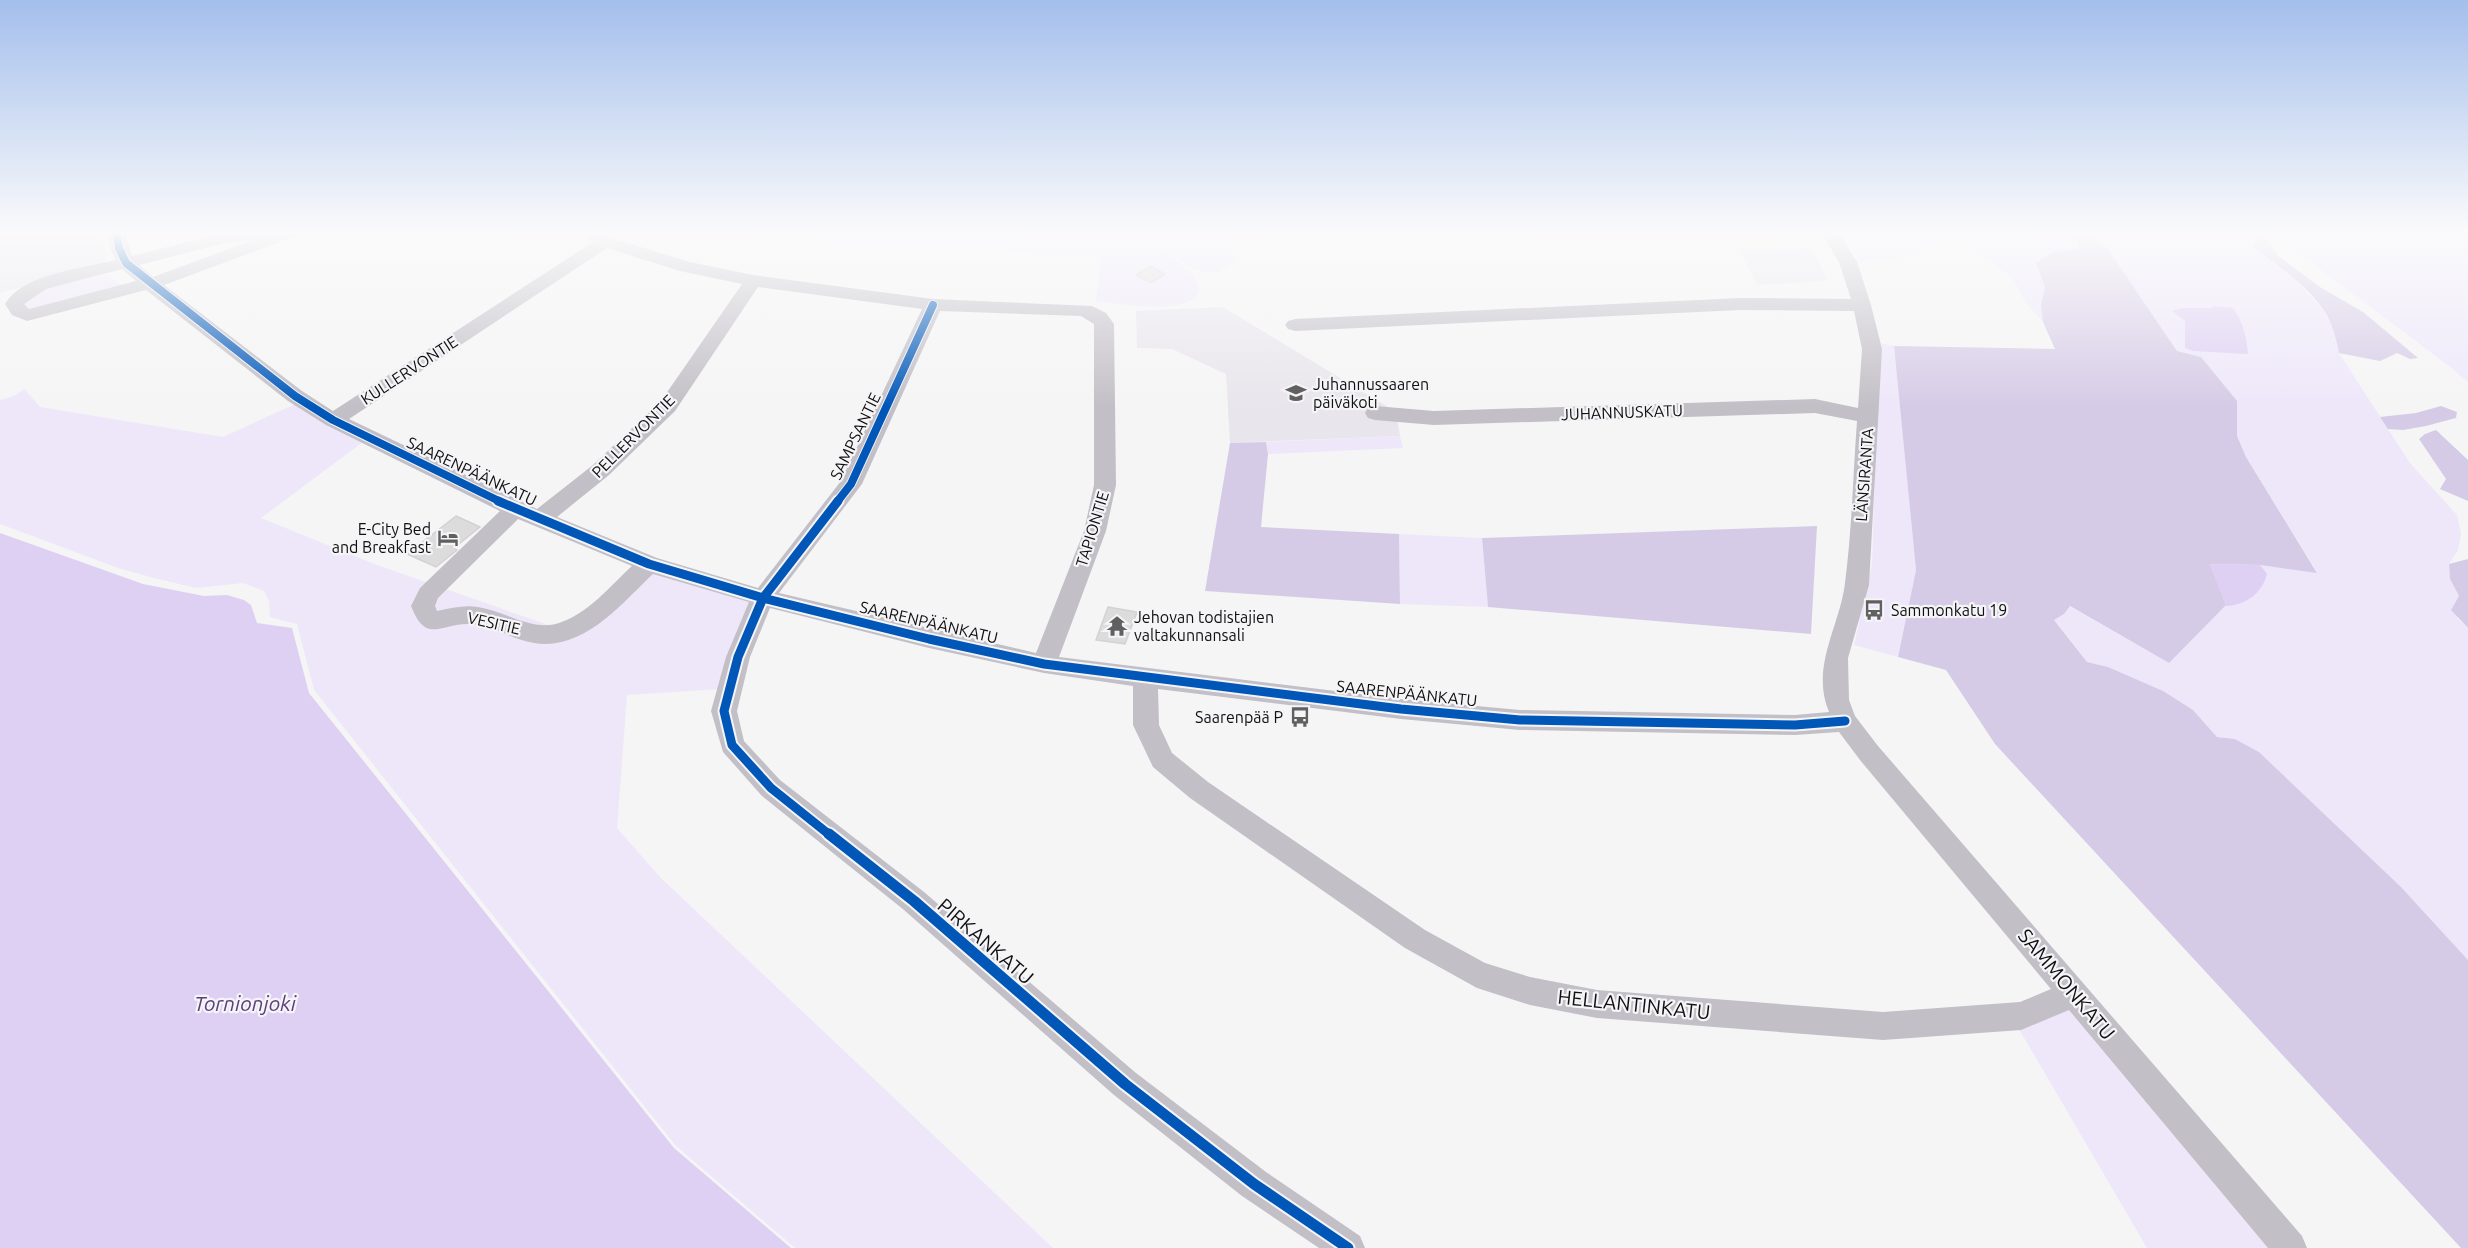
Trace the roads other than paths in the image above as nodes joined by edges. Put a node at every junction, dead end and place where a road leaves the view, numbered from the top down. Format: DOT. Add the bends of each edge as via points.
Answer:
graph roads {
  1 [pos="30,290"];
  2 [pos="125,290"];
  3 [pos="158,290"];
  4 [pos="531,290"];
  5 [pos="747,290"];
  6 [pos="822,290"];
  7 [pos="1857,290"];
  8 [pos="933,305"];
  9 [pos="1862,305"];
  10 [pos="1295,325"];
  11 [pos="1376,413"];
  12 [pos="1868,417"];
  13 [pos="333,420"];
  14 [pos="515,509"];
  15 [pos="540,519"];
  16 [pos="649,564"];
  17 [pos="764,598"];
  18 [pos="1044,663"];
  19 [pos="1145,678"];
  20 [pos="1845,721"];
  21 [pos="2075,993"];
  22 [pos="1348,1248"];
  23 [pos="2290,1248"];
  1 -- 2 [label="street" via="14,304 27,315"];
  3 -- 13 [label="street, SAARENPÄÄNKATU" via="295,396"];
  4 -- 13 [label="street, KULLERVONTIE"];
  5 -- 15 [label="street, PELLERVONTIE" via="668,406 601,470"];
  6 -- 8 [label="street"];
  7 -- 9 [label="street, LÄNSIRANTA"];
  8 -- 17 [label="street, SAMPSANTIE" via="851,484"];
  8 -- 18 [label="street, TAPIONTIE" via="1085,310 1104,324 1106,485 1095,531"];
  9 -- 10 [label="street" via="1740,304"];
  9 -- 12 [label="street, LÄNSIRANTA" via="1872,350"];
  11 -- 12 [label="street, JUHANNUSKATU" via="1434,418 1815,406"];
  12 -- 20 [label="street, LÄNSIRANTA" via="1857,585 1836,658 1836,700"];
  13 -- 14 [label="street, SAARENPÄÄNKATU"];
  14 -- 15 [label="street, SAARENPÄÄNKATU"];
  14 -- 16 [label="street, VESITIE" via="428,594 424,615 433,621 471,615 536,634 554,634 590,618"];
  15 -- 16 [label="street, SAARENPÄÄNKATU"];
  16 -- 17 [label="street, SAARENPÄÄNKATU"];
  17 -- 18 [label="street, SAARENPÄÄNKATU"];
  17 -- 22 [label="street, PIRKANKATU" via="738,657 724,711 732,745 771,788 914,901 1125,1084 1254,1184"];
  18 -- 19 [label="street, SAARENPÄÄNKATU"];
  19 -- 20 [label="street, SAARENPÄÄNKATU" via="1520,720 1795,725"];
  19 -- 21 [label="street, HELLANTINKATU" via="1146,725 1162,760 1199,790 1415,939 1477,974 1530,991 1597,1004 1883,1026 2021,1016"];
  20 -- 21 [label="street, SAMMONKATU"];
  21 -- 23 [label="street, SAMMONKATU"];
}
